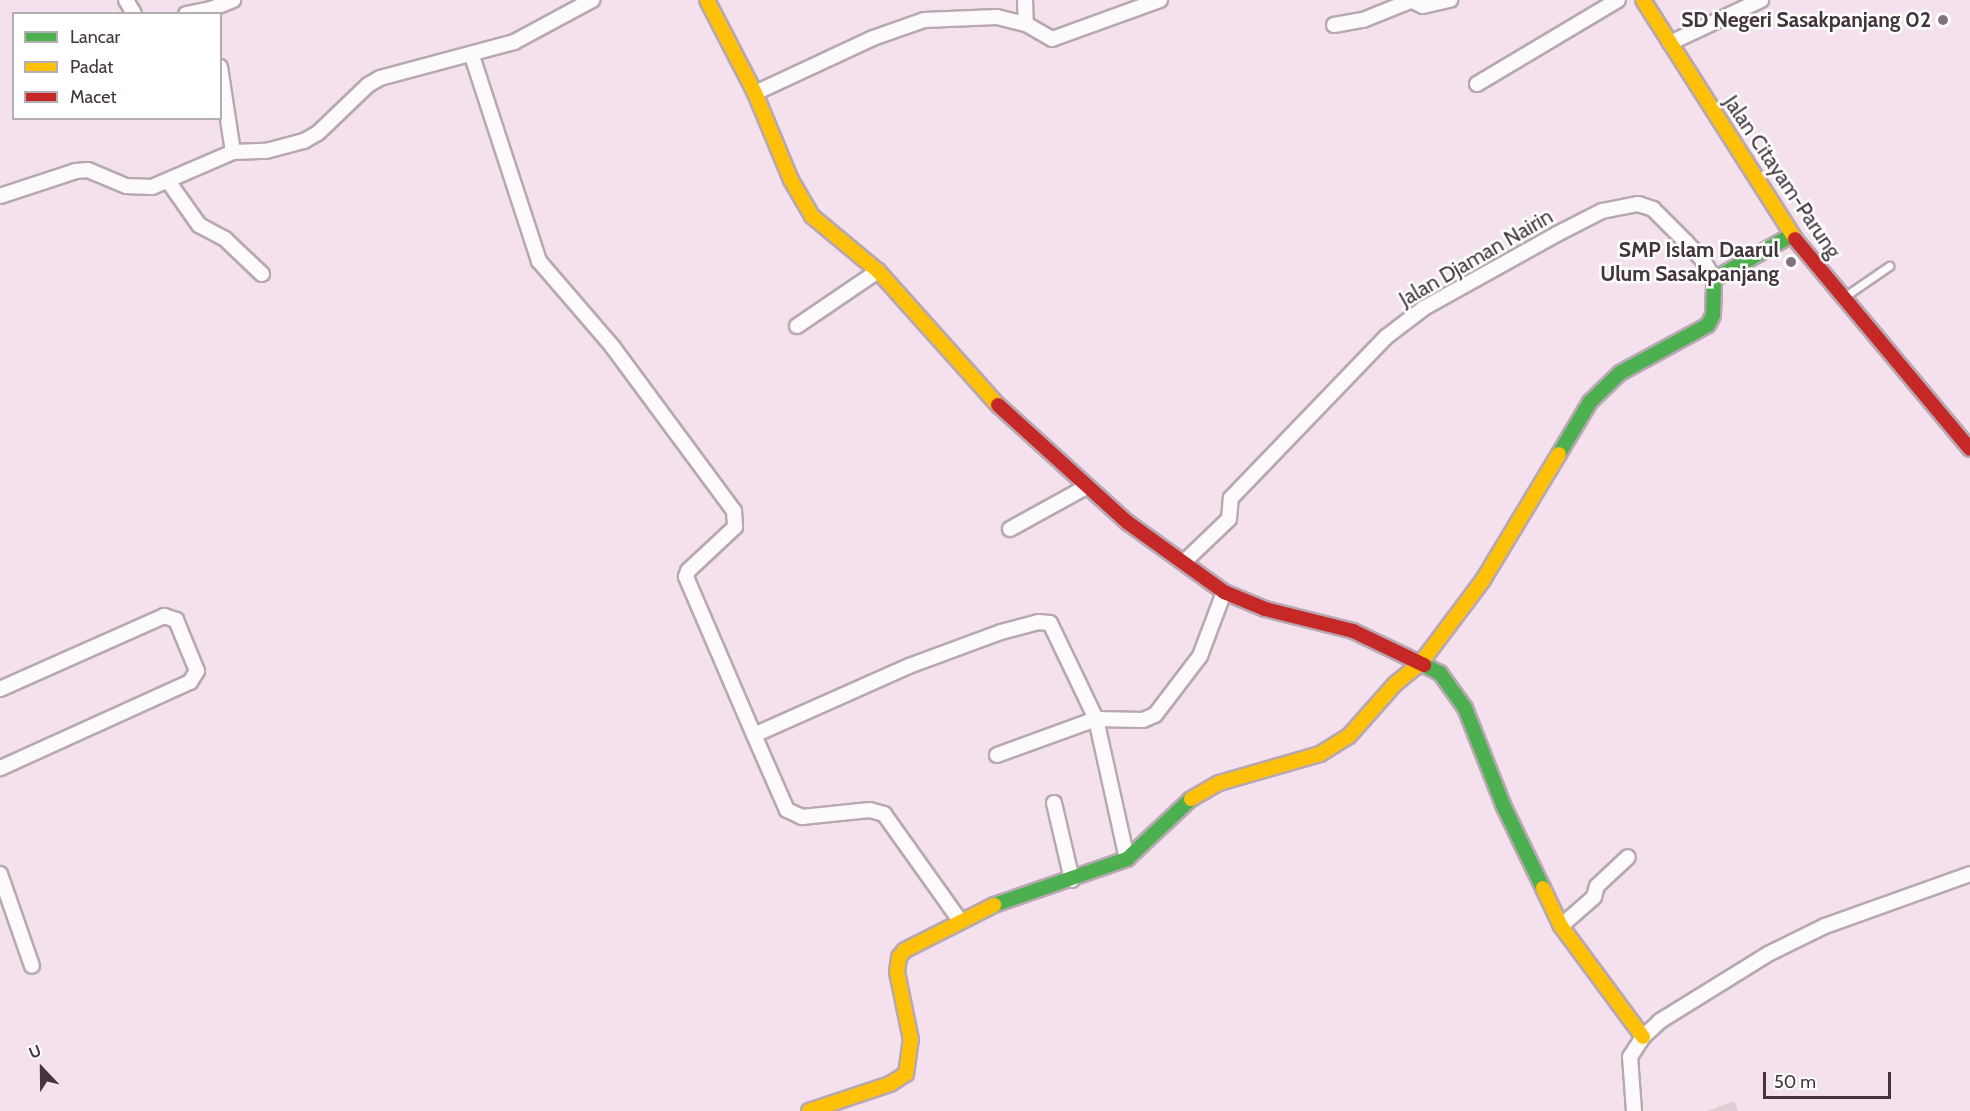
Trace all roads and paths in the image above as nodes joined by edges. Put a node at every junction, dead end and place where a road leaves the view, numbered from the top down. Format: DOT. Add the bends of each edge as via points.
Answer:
graph roads {
  1 [pos="233,0"];
  2 [pos="592,0"];
  3 [pos="707,0"];
  4 [pos="1025,0"];
  5 [pos="1160,0"];
  6 [pos="1410,0"];
  7 [pos="1450,0"];
  8 [pos="1618,0"];
  9 [pos="1643,0"];
  10 [pos="1761,0"];
  11 [pos="211,11"];
  12 [pos="1026,24"];
  13 [pos="1334,25"];
  14 [pos="1670,43"];
  15 [pos="472,56"];
  16 [pos="222,80"];
  17 [pos="1477,84"];
  18 [pos="754,93"];
  19 [pos="233,152"];
  20 [pos="168,181"];
  21 [pos="0,196"];
  22 [pos="1792,236"];
  23 [pos="1889,266"];
  24 [pos="878,271"];
  25 [pos="262,274"];
  26 [pos="1714,279"];
  27 [pos="1842,298"];
  28 [pos="797,326"];
  29 [pos="1970,449"];
  30 [pos="1086,487"];
  31 [pos="1010,529"];
  32 [pos="1184,562"];
  33 [pos="1224,592"];
  34 [pos="1420,664"];
  35 [pos="0,688"];
  36 [pos="1096,719"];
  37 [pos="754,735"];
  38 [pos="997,754"];
  39 [pos="0,768"];
  40 [pos="1054,803"];
  41 [pos="1628,857"];
  42 [pos="1127,859"];
  43 [pos="0,874"];
  44 [pos="1970,874"];
  45 [pos="1072,880"];
  46 [pos="5,906"];
  47 [pos="959,919"];
  48 [pos="1561,926"];
  49 [pos="32,966"];
  50 [pos="1642,1036"];
  51 [pos="809,1111"];
  52 [pos="1634,1111"];
  1 -- 11 [label="street"];
  2 -- 15 [label="street" via="537,32"];
  3 -- 18 [label="street"];
  4 -- 12 [label="street"];
  5 -- 12 [label="street" via="1052,39"];
  6 -- 7 [label="street" via="1432,6"];
  6 -- 13 [label="street" via="1363,20"];
  8 -- 17 [label="street"];
  9 -- 14 [label="street, Jalan Citayam-Parung"];
  10 -- 14 [label="street"];
  12 -- 18 [label="street" via="997,17 924,20"];
  14 -- 22 [label="street, Jalan Citayam-Parung"];
  15 -- 19 [label="street" via="430,62 380,78 304,141 266,151"];
  15 -- 37 [label="street" via="539,261 612,346 734,511 735,527 686,577"];
  16 -- 19 [label="street"];
  18 -- 24 [label="street" via="791,180 812,216"];
  19 -- 20 [label="street"];
  20 -- 21 [label="street" via="138,188 88,170 76,171"];
  20 -- 25 [label="street" via="199,225 225,239"];
  22 -- 26 [label="street"];
  22 -- 27 [label="street, Jalan Citayam-Parung"];
  23 -- 27 [label="lane"];
  24 -- 28 [label="street"];
  24 -- 30 [label="street" via="978,386"];
  26 -- 32 [label="street, Jalan Djaman Nairin" via="1703,260 1653,209 1638,204 1602,211 1557,234 1424,308 1386,337 1231,498 1229,519"];
  26 -- 34 [label="street" via="1713,315 1708,325 1620,373 1590,402 1498,558"];
  27 -- 29 [label="street, Jalan Citayam-Parung"];
  30 -- 31 [label="street"];
  30 -- 32 [label="street"];
  32 -- 33 [label="street"];
  33 -- 34 [label="street" via="1265,609 1353,631"];
  33 -- 36 [label="street" via="1200,656 1155,715 1143,720"];
  34 -- 42 [label="street" via="1335,746 1203,790"];
  34 -- 48 [label="street" via="1440,672 1465,708 1504,807"];
  35 -- 39 [label="street" via="164,616 176,620 197,671 190,682"];
  36 -- 37 [label="street" via="1056,629 1050,622 1038,622 899,670"];
  36 -- 38 [label="street"];
  36 -- 42 [label="street"];
  37 -- 47 [label="street" via="787,810 802,817 870,810 884,814"];
  40 -- 45 [label="street"];
  41 -- 48 [label="street" via="1597,886 1594,897"];
  42 -- 45 [label="street"];
  43 -- 46 [label="street"];
  44 -- 50 [label="street" via="1825,926 1768,954"];
  45 -- 47 [label="street"];
  46 -- 49 [label="street"];
  47 -- 51 [label="street" via="899,957 897,972 911,1040 906,1074 890,1084"];
  48 -- 50 [label="street"];
  50 -- 52 [label="street" via="1628,1066"];
}
